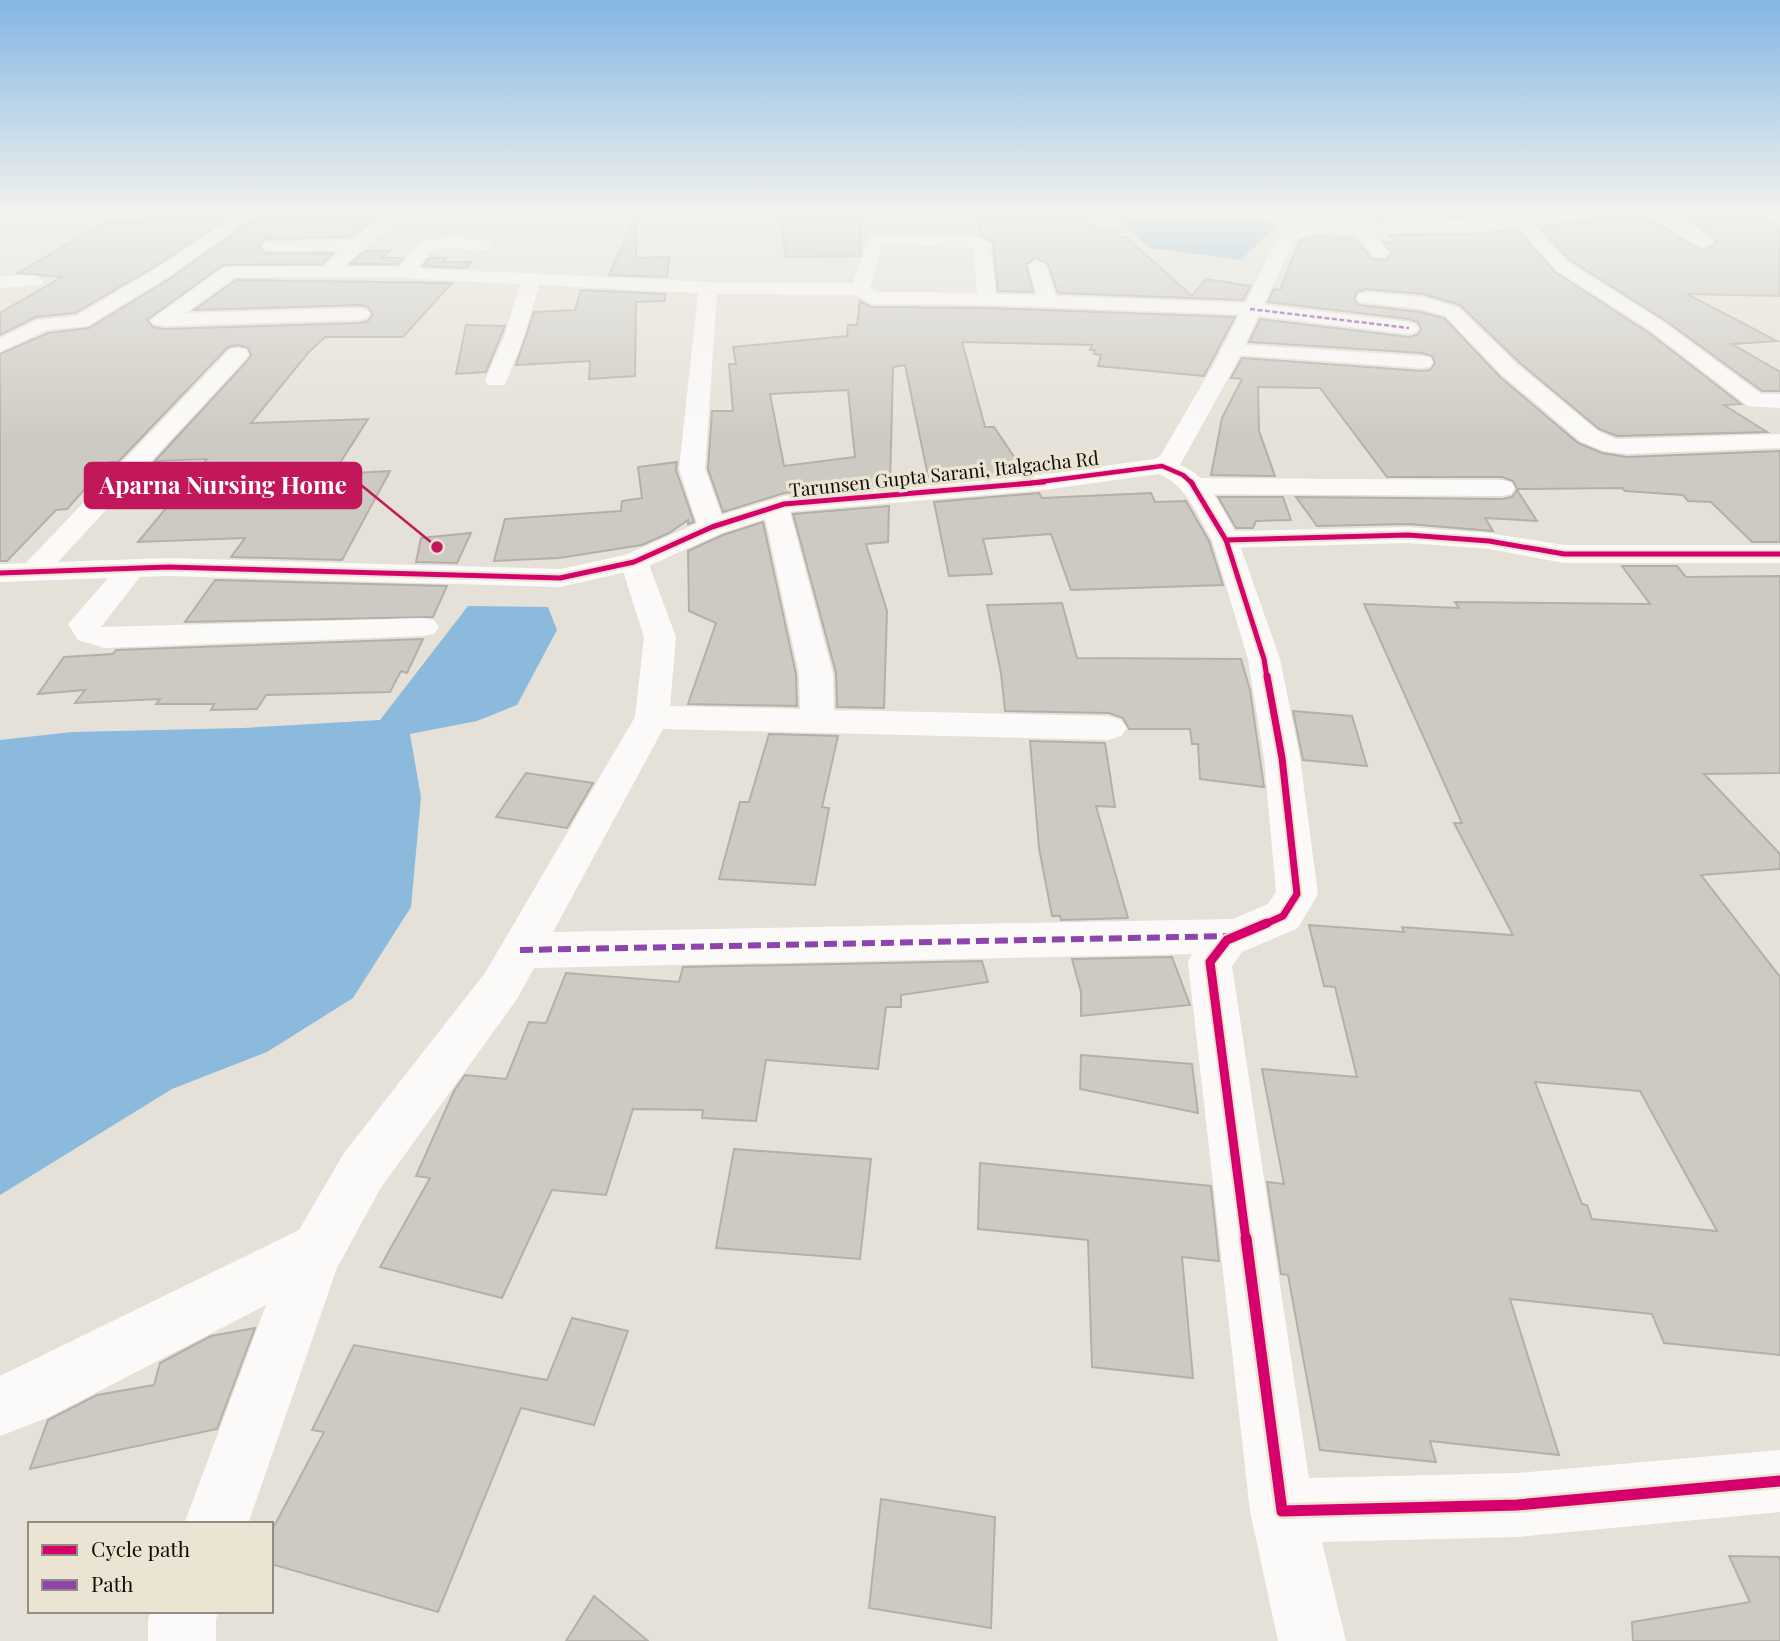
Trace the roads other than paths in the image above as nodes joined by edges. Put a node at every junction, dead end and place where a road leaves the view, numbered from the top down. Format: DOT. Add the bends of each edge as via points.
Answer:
graph roads {
  1 [pos="708,288"];
  2 [pos="133,289"];
  3 [pos="207,289"];
  4 [pos="528,289"];
  5 [pos="796,289"];
  6 [pos="860,289"];
  7 [pos="985,289"];
  8 [pos="1044,289"];
  9 [pos="1263,289"];
  10 [pos="1599,289"];
  11 [pos="1288,291"];
  12 [pos="1351,297"];
  13 [pos="986,299"];
  14 [pos="1049,303"];
  15 [pos="1250,309"];
  16 [pos="360,314"];
  17 [pos="164,320"];
  18 [pos="81,322"];
  19 [pos="1409,328"];
  20 [pos="0,346"];
  21 [pos="1231,350"];
  22 [pos="238,354"];
  23 [pos="1422,362"];
  24 [pos="496,380"];
  25 [pos="1756,401"];
  26 [pos="1780,401"];
  27 [pos="1780,420"];
  28 [pos="1780,441"];
  29 [pos="1162,466"];
  30 [pos="1195,486"];
  31 [pos="1502,488"];
  32 [pos="776,508"];
  33 [pos="712,527"];
  34 [pos="1226,540"];
  35 [pos="1780,554"];
  36 [pos="634,562"];
  37 [pos="132,568"];
  38 [pos="33,572"];
  39 [pos="0,573"];
  40 [pos="423,627"];
  41 [pos="652,717"];
  42 [pos="817,721"];
  43 [pos="1109,728"];
  44 [pos="1237,936"];
  45 [pos="520,950"];
  46 [pos="318,1249"];
  47 [pos="0,1406"];
  48 [pos="1780,1481"];
  49 [pos="1282,1511"];
  50 [pos="217,1522"];
  51 [pos="184,1613"];
  52 [pos="182,1641"];
  53 [pos="1312,1641"];
  1 -- 33 [label="street" via="692,468"];
  2 -- 18 [label="street"];
  3 -- 17 [label="street"];
  4 -- 24 [label="street"];
  5 -- 6 [label="street"];
  6 -- 13 [label="street" via="871,298"];
  7 -- 13 [label="street"];
  8 -- 14 [label="street"];
  9 -- 11 [label="street"];
  9 -- 15 [label="street"];
  10 -- 25 [label="street"];
  12 -- 28 [label="street" via="1423,303 1452,312 1510,370 1603,443 1627,447"];
  13 -- 14 [label="street"];
  14 -- 15 [label="street"];
  15 -- 19 [label="street"];
  15 -- 21 [label="street"];
  16 -- 17 [label="street"];
  17 -- 18 [label="street"];
  18 -- 20 [label="street" via="43,324"];
  21 -- 23 [label="street"];
  21 -- 29 [label="street" via="1181,443"];
  22 -- 38 [label="street"];
  25 -- 26 [label="street"];
  25 -- 27 [label="street"];
  29 -- 30 [label="street"];
  29 -- 32 [label="street, Tarunsen Gupta Sarani, Italgacha Rd"];
  30 -- 31 [label="street"];
  30 -- 34 [label="street"];
  32 -- 33 [label="street, Tarunsen Gupta Sarani, Italgacha Rd"];
  32 -- 42 [label="street" via="816,674"];
  33 -- 36 [label="street, Tarunsen Gupta Sarani, Italgacha Rd"];
  34 -- 35 [label="street" via="1408,535 1489,541 1564,554"];
  34 -- 44 [label="street" via="1264,659 1282,758 1297,894 1283,916"];
  36 -- 37 [label="street, Tarunsen Gupta Sarani, Italgacha Rd" via="560,578"];
  36 -- 41 [label="street" via="660,636"];
  37 -- 38 [label="street, Tarunsen Gupta Sarani, Italgacha Rd"];
  37 -- 40 [label="street" via="84,624 89,633 106,638"];
  38 -- 39 [label="street, Tarunsen Gupta Sarani, Italgacha Rd"];
  41 -- 42 [label="street"];
  41 -- 45 [label="street"];
  42 -- 43 [label="street"];
  44 -- 45 [label="street"];
  44 -- 49 [label="street" via="1227,940 1210,962"];
  45 -- 46 [label="street" via="501,986 362,1171"];
  46 -- 47 [label="street"];
  46 -- 50 [label="street"];
  48 -- 49 [label="street" via="1517,1505"];
  49 -- 53 [label="street"];
  51 -- 52 [label="street"];
}
